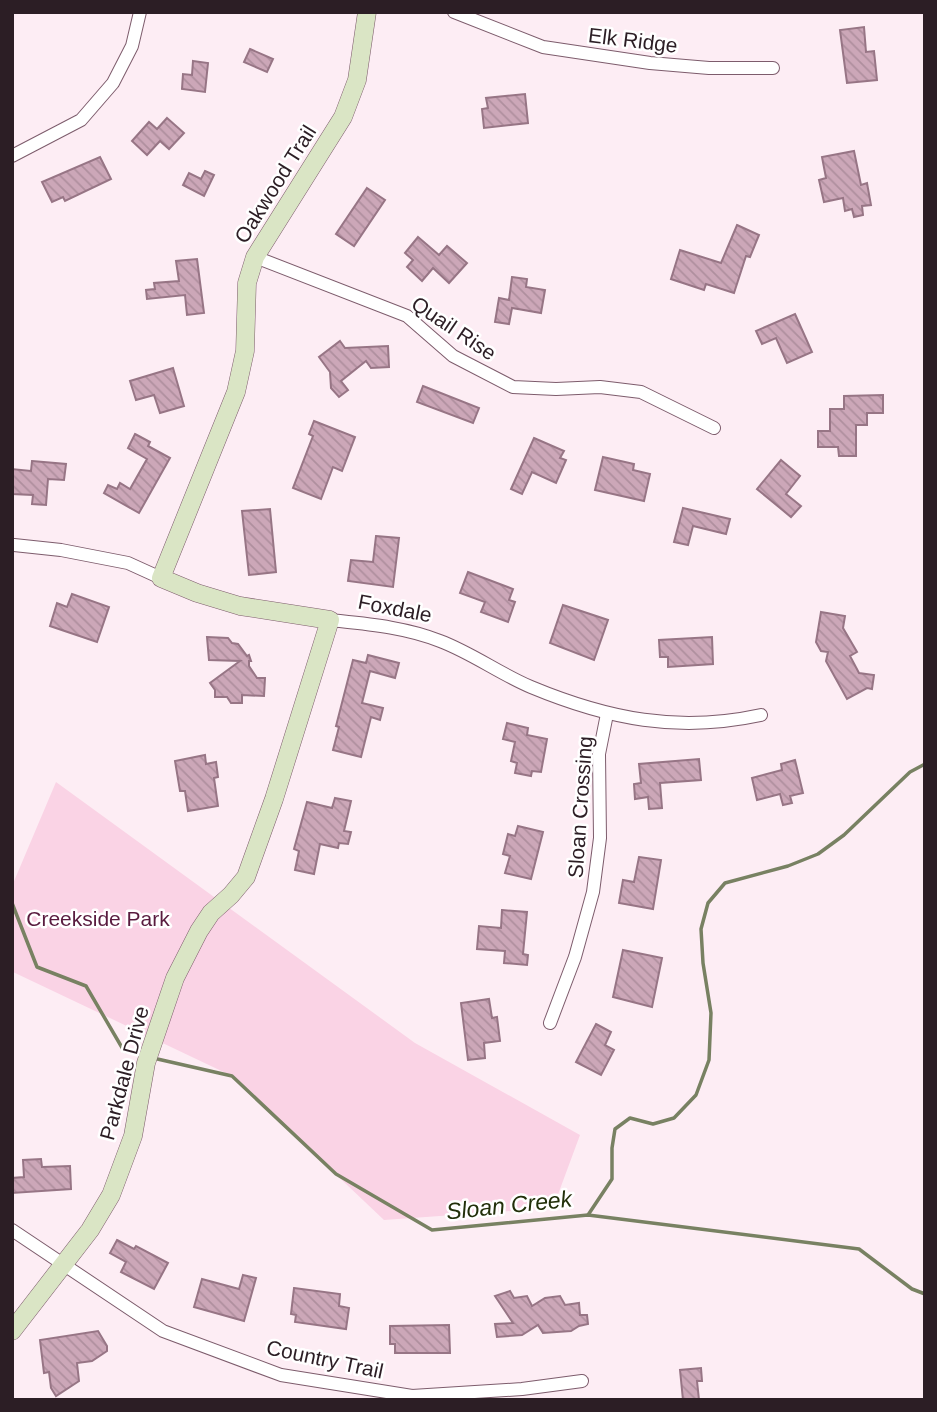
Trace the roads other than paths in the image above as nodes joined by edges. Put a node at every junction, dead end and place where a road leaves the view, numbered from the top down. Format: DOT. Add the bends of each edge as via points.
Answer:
graph roads {
  1 [pos="140,12"];
  2 [pos="367,12"];
  3 [pos="454,12"];
  4 [pos="773,68"];
  5 [pos="12,156"];
  6 [pos="255,257"];
  7 [pos="714,428"];
  8 [pos="14,545"];
  9 [pos="161,578"];
  10 [pos="330,620"];
  11 [pos="607,714"];
  12 [pos="761,715"];
  13 [pos="550,1023"];
  14 [pos="12,1230"];
  15 [pos="63,1265"];
  16 [pos="12,1331"];
  17 [pos="582,1381"];
  1 -- 5 [label="street" via="132,46 113,83 80,120"];
  2 -- 6 [label="street, Oakwood Trail" via="356,80 343,117"];
  3 -- 4 [label="street, Elk Ridge" via="543,47 650,63"];
  6 -- 7 [label="street, Quail Rise" via="407,316 453,356 513,387 600,387 641,393"];
  6 -- 9 [label="street, Oakwood Trail" via="247,283 245,351 236,392"];
  8 -- 9 [label="street, Foxdale" via="128,563"];
  9 -- 10 [label="street, Foxdale" via="240,606"];
  10 -- 11 [label="street, Foxdale" via="384,625 440,640 530,686"];
  10 -- 15 [label="street, Parkdale Drive" via="246,877 211,913 175,978 146,1063 133,1136 111,1195"];
  11 -- 12 [label="street, Foxdale" via="676,724 727,723"];
  11 -- 13 [label="street, Sloan Crossing" via="599,754 600,838 593,892"];
  14 -- 15 [label="street, Country Trail"];
  15 -- 16 [label="street, Parkdale Drive"];
  15 -- 17 [label="street, Country Trail" via="163,1331 281,1374 412,1396"];
}
